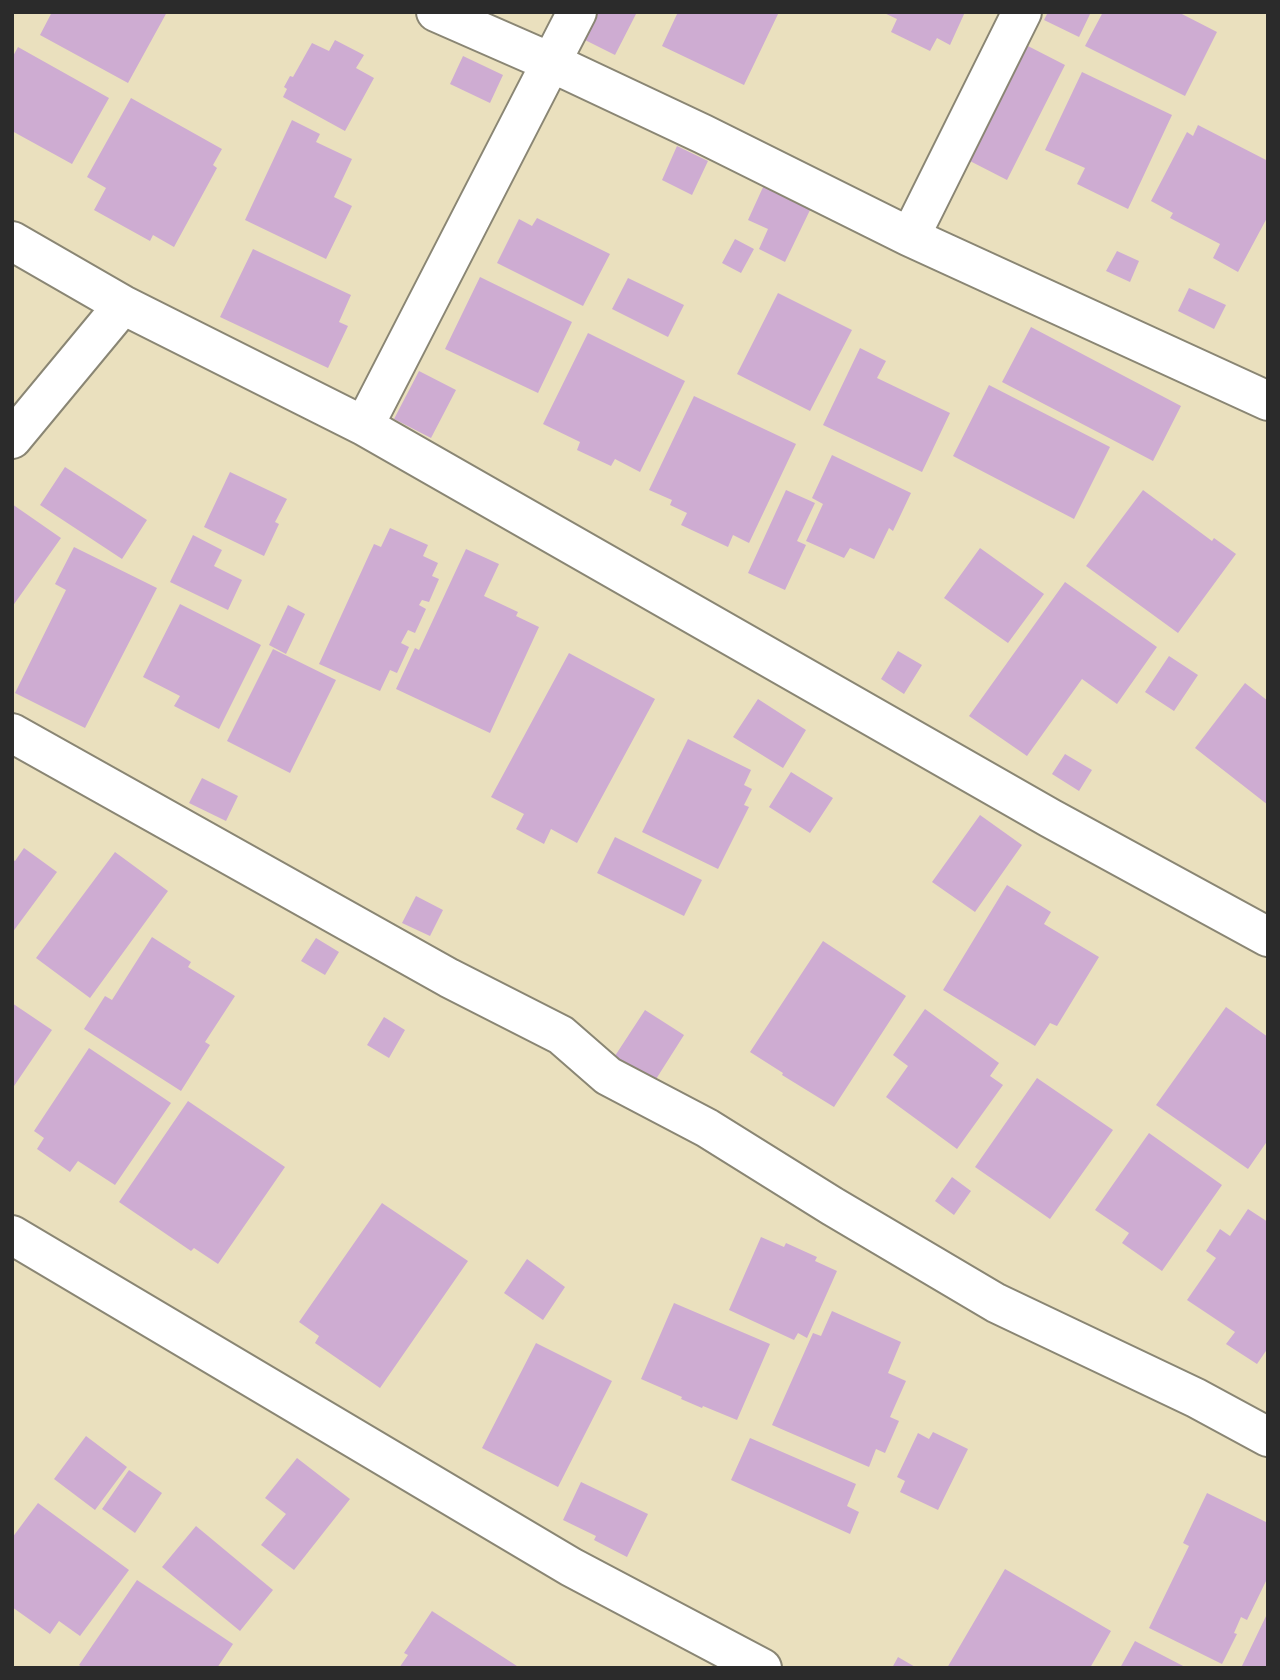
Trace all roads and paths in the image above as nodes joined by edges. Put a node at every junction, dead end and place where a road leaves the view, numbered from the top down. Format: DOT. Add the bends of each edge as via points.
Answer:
graph roads {
  1 [pos="436,12"];
  2 [pos="577,12"];
  3 [pos="1022,12"];
  4 [pos="550,62"];
  5 [pos="910,237"];
  6 [pos="12,241"];
  7 [pos="123,305"];
  8 [pos="1268,401"];
  9 [pos="364,426"];
  10 [pos="12,439"];
  11 [pos="12,733"];
  12 [pos="1268,937"];
  13 [pos="12,1235"];
  14 [pos="1268,1437"];
  15 [pos="762,1668"];
  1 -- 4 [label="street"];
  2 -- 4 [label="street"];
  3 -- 5 [label="street"];
  4 -- 5 [label="street"];
  4 -- 9 [label="street"];
  5 -- 8 [label="street"];
  6 -- 7 [label="street"];
  7 -- 9 [label="street"];
  7 -- 10 [label="street"];
  9 -- 12 [label="street"];
  11 -- 14 [label="street" via="449,978 561,1035 608,1076 707,1128 996,1303"];
  13 -- 15 [label="street" via="571,1567"];
}
